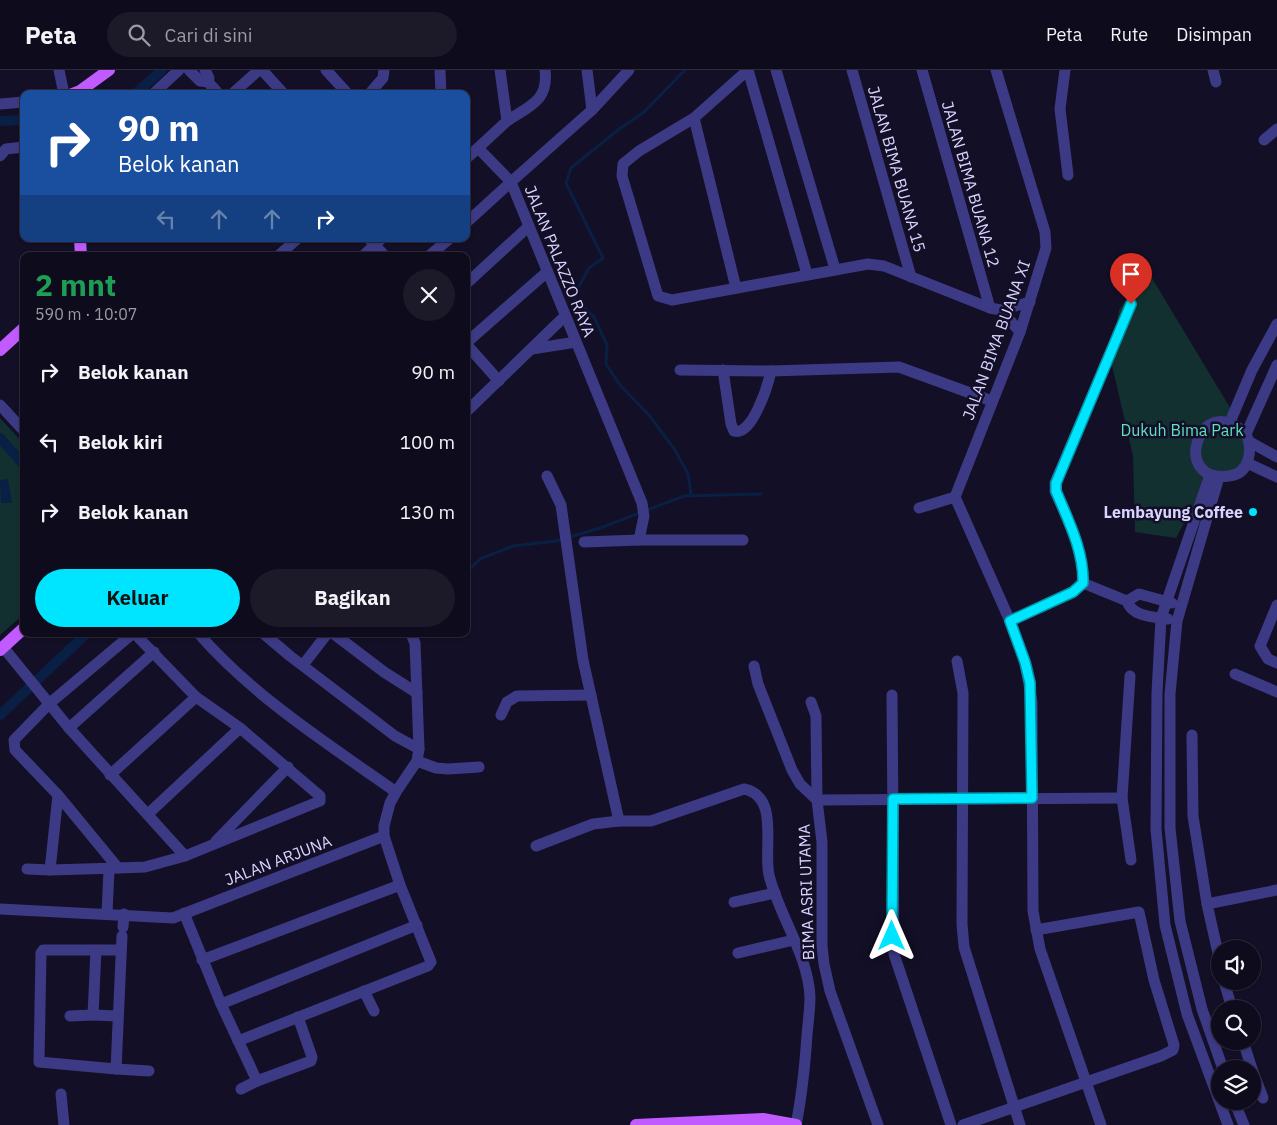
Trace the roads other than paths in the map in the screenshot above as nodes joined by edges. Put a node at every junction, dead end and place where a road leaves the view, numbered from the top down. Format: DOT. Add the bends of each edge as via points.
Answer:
graph roads {
  1 [pos="59,70"];
  2 [pos="109,70"];
  3 [pos="179,70"];
  4 [pos="189,70"];
  5 [pos="205,70"];
  6 [pos="260,70"];
  7 [pos="326,70"];
  8 [pos="384,70"];
  9 [pos="440,70"];
  10 [pos="500,70"];
  11 [pos="545,70"];
  12 [pos="587,70"];
  13 [pos="629,70"];
  14 [pos="748,70"];
  15 [pos="776,70"];
  16 [pos="852,70"];
  17 [pos="922,70"];
  18 [pos="996,70"];
  19 [pos="1065,70"];
  20 [pos="1213,70"];
  21 [pos="208,82"];
  22 [pos="1216,82"];
  23 [pos="63,90"];
  24 [pos="81,90"];
  25 [pos="157,90"];
  26 [pos="215,90"];
  27 [pos="237,90"];
  28 [pos="280,90"];
  29 [pos="344,90"];
  30 [pos="372,90"];
  31 [pos="441,90"];
  32 [pos="20,102"];
  33 [pos="0,104"];
  34 [pos="592,110"];
  35 [pos="694,118"];
  36 [pos="506,121"];
  37 [pos="1277,129"];
  38 [pos="1264,140"];
  39 [pos="20,147"];
  40 [pos="478,148"];
  41 [pos="470,155"];
  42 [pos="0,156"];
  43 [pos="1068,175"];
  44 [pos="511,182"];
  45 [pos="470,219"];
  46 [pos="528,227"];
  47 [pos="294,242"];
  48 [pos="374,242"];
  49 [pos="445,242"];
  50 [pos="282,252"];
  51 [pos="366,252"];
  52 [pos="434,252"];
  53 [pos="835,269"];
  54 [pos="547,272"];
  55 [pos="808,274"];
  56 [pos="911,277"];
  57 [pos="470,280"];
  58 [pos="736,288"];
  59 [pos="1030,302"];
  60 [pos="1131,304"];
  61 [pos="995,309"];
  62 [pos="565,316"];
  63 [pos="1277,324"];
  64 [pos="20,332"];
  65 [pos="1020,332"];
  66 [pos="470,339"];
  67 [pos="576,342"];
  68 [pos="470,348"];
  69 [pos="532,349"];
  70 [pos="0,350"];
  71 [pos="1277,365"];
  72 [pos="680,370"];
  73 [pos="723,370"];
  74 [pos="772,371"];
  75 [pos="499,381"];
  76 [pos="992,401"];
  77 [pos="0,405"];
  78 [pos="470,408"];
  79 [pos="1230,422"];
  80 [pos="20,427"];
  81 [pos="1248,438"];
  82 [pos="1277,457"];
  83 [pos="1247,463"];
  84 [pos="547,476"];
  85 [pos="1214,476"];
  86 [pos="1277,477"];
  87 [pos="955,497"];
  88 [pos="920,508"];
  89 [pos="639,540"];
  90 [pos="743,540"];
  91 [pos="584,542"];
  92 [pos="1083,583"];
  93 [pos="1127,601"];
  94 [pos="1167,602"];
  95 [pos="1277,605"];
  96 [pos="1182,606"];
  97 [pos="1161,618"];
  98 [pos="1010,621"];
  99 [pos="1177,621"];
  100 [pos="20,632"];
  101 [pos="128,637"];
  102 [pos="138,637"];
  103 [pos="202,637"];
  104 [pos="268,637"];
  105 [pos="325,637"];
  106 [pos="338,637"];
  107 [pos="412,637"];
  108 [pos="2,649"];
  109 [pos="154,652"];
  110 [pos="957,661"];
  111 [pos="1277,663"];
  112 [pos="303,665"];
  113 [pos="754,666"];
  114 [pos="1235,674"];
  115 [pos="1130,676"];
  116 [pos="417,692"];
  117 [pos="1277,692"];
  118 [pos="591,695"];
  119 [pos="892,695"];
  120 [pos="196,697"];
  121 [pos="811,702"];
  122 [pos="50,704"];
  123 [pos="502,715"];
  124 [pos="69,728"];
  125 [pos="240,728"];
  126 [pos="1192,735"];
  127 [pos="418,749"];
  128 [pos="417,761"];
  129 [pos="288,767"];
  130 [pos="479,767"];
  131 [pos="110,775"];
  132 [pos="396,792"];
  133 [pos="58,795"];
  134 [pos="1032,798"];
  135 [pos="1122,798"];
  136 [pos="893,799"];
  137 [pos="963,799"];
  138 [pos="817,800"];
  139 [pos="148,814"];
  140 [pos="619,821"];
  141 [pos="384,836"];
  142 [pos="213,844"];
  143 [pos="536,846"];
  144 [pos="184,856"];
  145 [pos="1131,860"];
  146 [pos="27,869"];
  147 [pos="114,869"];
  148 [pos="50,870"];
  149 [pos="400,885"];
  150 [pos="1277,890"];
  151 [pos="775,892"];
  152 [pos="734,902"];
  153 [pos="1207,904"];
  154 [pos="0,909"];
  155 [pos="107,913"];
  156 [pos="124,914"];
  157 [pos="184,914"];
  158 [pos="417,925"];
  159 [pos="1036,930"];
  160 [pos="794,940"];
  161 [pos="1215,940"];
  162 [pos="96,950"];
  163 [pos="121,950"];
  164 [pos="738,953"];
  165 [pos="202,960"];
  166 [pos="364,991"];
  167 [pos="221,1004"];
  168 [pos="374,1011"];
  169 [pos="93,1015"];
  170 [pos="70,1016"];
  171 [pos="118,1016"];
  172 [pos="298,1017"];
  173 [pos="238,1042"];
  174 [pos="1220,1060"];
  175 [pos="116,1069"];
  176 [pos="149,1070"];
  177 [pos="257,1081"];
  178 [pos="1087,1082"];
  179 [pos="241,1089"];
  180 [pos="1261,1093"];
  181 [pos="61,1094"];
  182 [pos="1263,1098"];
  183 [pos="1014,1108"];
  184 [pos="1238,1110"];
  185 [pos="64,1125"];
  186 [pos="636,1125"];
  187 [pos="796,1125"];
  188 [pos="878,1125"];
  189 [pos="951,1125"];
  190 [pos="963,1125"];
  191 [pos="1020,1125"];
  192 [pos="1101,1125"];
  193 [pos="1228,1125"];
  194 [pos="1244,1125"];
  1 -- 23 [label="street"];
  2 -- 24 [label="main road"];
  3 -- 25 [label="street"];
  4 -- 21 [label="street" via="200,81"];
  5 -- 21 [label="street" via="210,78"];
  6 -- 27 [label="street"];
  6 -- 28 [label="street"];
  7 -- 29 [label="street"];
  8 -- 30 [label="street" via="383,78"];
  9 -- 31 [label="street"];
  10 -- 36 [label="street"];
  11 -- 36 [label="street" via="546,87 541,98"];
  12 -- 34 [label="street"];
  13 -- 34 [label="street, JALAN PALAZZO RAYA"];
  14 -- 35 [label="street"];
  14 -- 55 [label="street"];
  15 -- 53 [label="street"];
  16 -- 56 [label="street, JALAN BIMA BUANA 15"];
  17 -- 61 [label="street, JALAN BIMA BUANA 12"];
  18 -- 59 [label="street, JALAN BIMA BUANA XI" via="1046,239"];
  19 -- 43 [label="street" via="1060,109"];
  20 -- 22 [label="street"];
  21 -- 26 [label="street"];
  32 -- 33 [label="street"];
  34 -- 44 [label="street, JALAN PALAZZO RAYA"];
  35 -- 58 [label="street"];
  35 -- 58 [label="street" via="630,157 623,164 622,176 658,296 672,300"];
  36 -- 40 [label="street"];
  37 -- 38 [label="street"];
  39 -- 42 [label="street" via="6,149"];
  40 -- 41 [label="street"];
  40 -- 44 [label="street"];
  44 -- 45 [label="street"];
  44 -- 46 [label="street, JALAN PALAZZO RAYA"];
  46 -- 54 [label="street, JALAN PALAZZO RAYA"];
  46 -- 57 [label="street"];
  47 -- 50 [label="street"];
  48 -- 51 [label="street"];
  49 -- 52 [label="street"];
  53 -- 55 [label="street"];
  53 -- 56 [label="street" via="876,265"];
  54 -- 62 [label="street, JALAN PALAZZO RAYA"];
  54 -- 66 [label="street"];
  55 -- 58 [label="street"];
  56 -- 61 [label="street"];
  59 -- 61 [label="street"];
  59 -- 65 [label="street, JALAN BIMA BUANA XI"];
  60 -- 92 [label="street" via="1056,483 1056,491 1084,567"];
  61 -- 65 [label="street"];
  62 -- 67 [label="street, JALAN PALAZZO RAYA"];
  62 -- 69 [label="street"];
  63 -- 79 [label="street" via="1252,370"];
  64 -- 70 [label="main road"];
  65 -- 76 [label="street, JALAN BIMA BUANA XI"];
  67 -- 69 [label="street"];
  67 -- 89 [label="street, JALAN PALAZZO RAYA" via="642,503 644,516"];
  68 -- 75 [label="street"];
  69 -- 75 [label="street"];
  71 -- 81 [label="street"];
  72 -- 73 [label="street"];
  73 -- 74 [label="street"];
  73 -- 74 [label="street" via="731,424 738,432 750,424"];
  74 -- 76 [label="street" via="899,367"];
  75 -- 78 [label="street"];
  76 -- 87 [label="street, JALAN BIMA BUANA XI"];
  77 -- 80 [label="street"];
  79 -- 81 [label="street"];
  79 -- 85 [label="street" via="1216,422 1204,428 1196,440 1195,453 1200,466"];
  81 -- 82 [label="street"];
  81 -- 83 [label="street" via="1250,456"];
  83 -- 85 [label="street" via="1238,473"];
  83 -- 86 [label="street"];
  84 -- 118 [label="street" via="560,505"];
  85 -- 94 [label="street"];
  85 -- 96 [label="street"];
  87 -- 88 [label="street"];
  87 -- 98 [label="street"];
  89 -- 90 [label="street"];
  89 -- 91 [label="street"];
  92 -- 93 [label="street"];
  92 -- 98 [label="street" via="1073,592"];
  93 -- 94 [label="street" via="1139,594"];
  93 -- 97 [label="street" via="1137,613"];
  94 -- 96 [label="street"];
  94 -- 97 [label="street"];
  95 -- 111 [label="street" via="1260,646 1268,660"];
  96 -- 99 [label="street"];
  97 -- 99 [label="street"];
  97 -- 193 [label="street" via="1156,829 1166,925 1187,1014"];
  98 -- 134 [label="street" via="1030,683"];
  99 -- 174 [label="street" via="1170,694 1170,828 1180,921 1202,1009"];
  100 -- 108 [label="main road"];
  101 -- 122 [label="street"];
  102 -- 109 [label="street"];
  103 -- 132 [label="street" via="271,700"];
  104 -- 112 [label="street"];
  105 -- 112 [label="street"];
  106 -- 116 [label="street"];
  107 -- 116 [label="street"];
  108 -- 122 [label="street"];
  109 -- 120 [label="street"];
  109 -- 124 [label="street"];
  110 -- 137 [label="street" via="963,693"];
  112 -- 127 [label="street" via="395,736"];
  113 -- 138 [label="street" via="792,770 800,784"];
  114 -- 117 [label="street"];
  115 -- 135 [label="street"];
  116 -- 127 [label="street"];
  118 -- 123 [label="street" via="517,696 507,702"];
  118 -- 140 [label="street"];
  119 -- 136 [label="street"];
  120 -- 125 [label="street"];
  120 -- 131 [label="street"];
  121 -- 138 [label="street, BIMA ASRI UTAMA" via="816,716"];
  122 -- 124 [label="street"];
  122 -- 133 [label="street" via="14,740 14,744 15,750"];
  124 -- 131 [label="street"];
  125 -- 129 [label="street"];
  125 -- 139 [label="street"];
  126 -- 153 [label="street" via="1193,816"];
  127 -- 128 [label="street"];
  128 -- 130 [label="street" via="448,770"];
  128 -- 132 [label="street"];
  129 -- 142 [label="street"];
  129 -- 142 [label="street" via="320,796 320,801"];
  131 -- 139 [label="street"];
  132 -- 141 [label="street" via="390,803"];
  133 -- 147 [label="street"];
  133 -- 148 [label="street"];
  134 -- 135 [label="street"];
  134 -- 137 [label="street"];
  134 -- 159 [label="street"];
  135 -- 145 [label="street"];
  136 -- 137 [label="street"];
  136 -- 138 [label="street"];
  136 -- 189 [label="street" via="894,954"];
  137 -- 183 [label="street" via="964,947"];
  138 -- 188 [label="street, BIMA ASRI UTAMA" via="822,842 824,964 830,991"];
  139 -- 144 [label="street"];
  140 -- 143 [label="street" via="593,824"];
  140 -- 151 [label="street" via="651,821 730,793 744,789 754,791 766,806 767,857"];
  141 -- 149 [label="street"];
  141 -- 157 [label="street, JALAN ARJUNA"];
  142 -- 144 [label="street"];
  144 -- 147 [label="street" via="145,867"];
  146 -- 148 [label="street"];
  147 -- 148 [label="street"];
  147 -- 155 [label="street"];
  149 -- 158 [label="street"];
  149 -- 165 [label="street"];
  150 -- 153 [label="street"];
  151 -- 152 [label="street"];
  151 -- 160 [label="street"];
  153 -- 161 [label="street"];
  154 -- 155 [label="street, JALAN ARJUNA"];
  155 -- 156 [label="street, JALAN ARJUNA"];
  156 -- 157 [label="street, JALAN ARJUNA" via="173,918"];
  156 -- 163 [label="street"];
  157 -- 165 [label="street"];
  158 -- 166 [label="street" via="431,962 428,966"];
  158 -- 167 [label="street"];
  159 -- 178 [label="street"];
  159 -- 178 [label="street" via="1139,912 1173,1050"];
  160 -- 164 [label="street"];
  160 -- 187 [label="street" via="810,997 806,1070"];
  162 -- 163 [label="street"];
  162 -- 169 [label="street"];
  162 -- 175 [label="street" via="44,950 41,953 39,1059 42,1064"];
  163 -- 171 [label="street"];
  165 -- 167 [label="street"];
  166 -- 168 [label="street"];
  166 -- 172 [label="street"];
  167 -- 173 [label="street"];
  169 -- 170 [label="street"];
  169 -- 171 [label="street"];
  171 -- 175 [label="street"];
  172 -- 173 [label="street"];
  172 -- 177 [label="street" via="312,1057"];
  173 -- 177 [label="street"];
  175 -- 176 [label="street"];
  177 -- 179 [label="street"];
  178 -- 183 [label="street"];
  178 -- 192 [label="street"];
  180 -- 182 [label="street"];
  181 -- 185 [label="street"];
  183 -- 190 [label="street"];
  183 -- 191 [label="street"];
  184 -- 194 [label="street"];
  186 -- 187 [label="main road" via="763,1119"];
}
